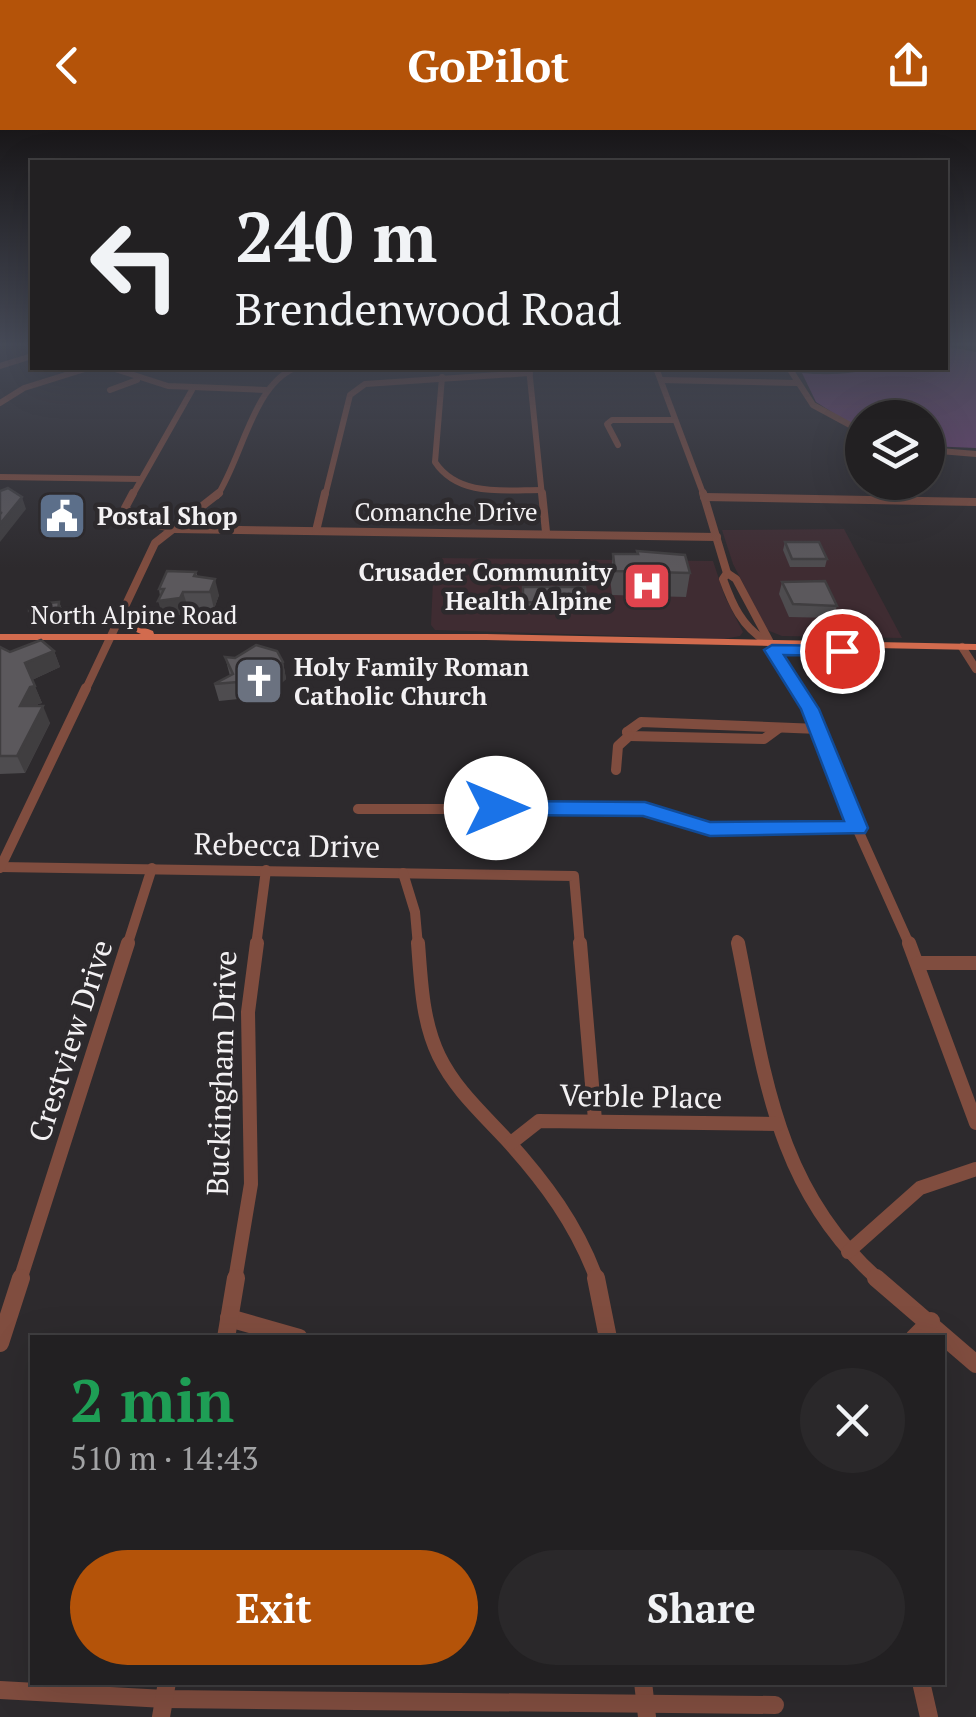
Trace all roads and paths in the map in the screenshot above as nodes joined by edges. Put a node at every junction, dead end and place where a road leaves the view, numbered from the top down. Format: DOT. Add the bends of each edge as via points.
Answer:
graph roads {
  1 [pos="175,420"];
  2 [pos="253,420"];
  3 [pos="344,420"];
  4 [pos="438,420"];
  5 [pos="534,420"];
  6 [pos="612,420"];
  7 [pos="674,420"];
  8 [pos="618,446"];
  9 [pos="945,451"];
  10 [pos="976,454"];
  11 [pos="0,477"];
  12 [pos="141,478"];
  13 [pos="540,490"];
  14 [pos="704,497"];
  15 [pos="976,502"];
  16 [pos="175,529"];
  17 [pos="316,531"];
  18 [pos="546,532"];
  19 [pos="717,537"];
  20 [pos="120,617"];
  21 [pos="0,637"];
  22 [pos="111,637"];
  23 [pos="168,638"];
  24 [pos="769,646"];
  25 [pos="962,646"];
  26 [pos="976,647"];
  27 [pos="976,669"];
  28 [pos="819,729"];
  29 [pos="616,770"];
  30 [pos="358,809"];
  31 [pos="858,828"];
  32 [pos="0,867"];
  33 [pos="152,868"];
  34 [pos="266,870"];
  35 [pos="403,873"];
  36 [pos="737,940"];
  37 [pos="918,963"];
  38 [pos="976,964"];
  39 [pos="595,1120"];
  40 [pos="976,1123"];
  41 [pos="778,1124"];
  42 [pos="511,1143"];
  43 [pos="976,1169"];
  44 [pos="848,1252"];
  45 [pos="229,1318"];
  46 [pos="932,1321"];
  47 [pos="226,1335"];
  48 [pos="288,1335"];
  49 [pos="608,1335"];
  50 [pos="917,1335"];
  51 [pos="0,1343"];
  52 [pos="976,1364"];
  53 [pos="921,1685"];
  54 [pos="0,1690"];
  55 [pos="164,1700"];
  56 [pos="645,1701"];
  57 [pos="775,1705"];
  58 [pos="929,1717"];
  1 -- 12 [label="street"];
  2 -- 16 [label="street" via="216,498"];
  3 -- 17 [label="street"];
  4 -- 13 [label="street" via="440,472 470,486"];
  5 -- 13 [label="street"];
  6 -- 8 [label="street" via="607,424"];
  7 -- 14 [label="street"];
  9 -- 10 [label="street"];
  11 -- 12 [label="street"];
  12 -- 16 [label="street" via="126,508 139,520"];
  13 -- 18 [label="street"];
  14 -- 15 [label="street"];
  14 -- 19 [label="street"];
  16 -- 17 [label="street, Comanche Drive"];
  16 -- 20 [label="street" via="155,542"];
  17 -- 18 [label="street, Comanche Drive"];
  18 -- 19 [label="street, Comanche Drive"];
  19 -- 24 [label="street" via="723,579 740,618"];
  20 -- 22 [label="street"];
  20 -- 23 [label="main road"];
  21 -- 22 [label="main road, North Alpine Road"];
  22 -- 23 [label="main road, North Alpine Road"];
  22 -- 32 [label="street"];
  23 -- 24 [label="main road, North Alpine Road"];
  24 -- 25 [label="main road, North Alpine Road"];
  24 -- 28 [label="street"];
  25 -- 26 [label="main road, North Alpine Road"];
  25 -- 27 [label="street"];
  28 -- 29 [label="street" via="778,728 764,739 629,736 618,746"];
  28 -- 31 [label="street"];
  30 -- 31 [label="street" via="645,809 710,829"];
  31 -- 37 [label="street"];
  32 -- 33 [label="street, Rebecca Drive"];
  33 -- 34 [label="street, Rebecca Drive"];
  33 -- 51 [label="street, Crestview Drive"];
  34 -- 35 [label="street, Rebecca Drive"];
  34 -- 45 [label="street, Buckingham Drive" via="248,1012 252,1184"];
  35 -- 39 [label="street, Rebecca Drive" via="574,876"];
  35 -- 42 [label="street" via="416,914 420,992 431,1034 448,1074"];
  36 -- 41 [label="street"];
  37 -- 38 [label="street"];
  37 -- 40 [label="street"];
  39 -- 41 [label="street, Verble Place"];
  39 -- 42 [label="street, Verble Place" via="539,1120"];
  41 -- 44 [label="street" via="802,1190"];
  42 -- 49 [label="street" via="584,1240 604,1297"];
  43 -- 44 [label="street" via="945,1173 911,1191"];
  44 -- 46 [label="street"];
  45 -- 47 [label="street, Buckingham Drive"];
  45 -- 48 [label="street"];
  46 -- 50 [label="street"];
  46 -- 52 [label="street"];
  53 -- 58 [label="street"];
  54 -- 55 [label="street"];
  55 -- 56 [label="street"];
  56 -- 57 [label="street"];
}
